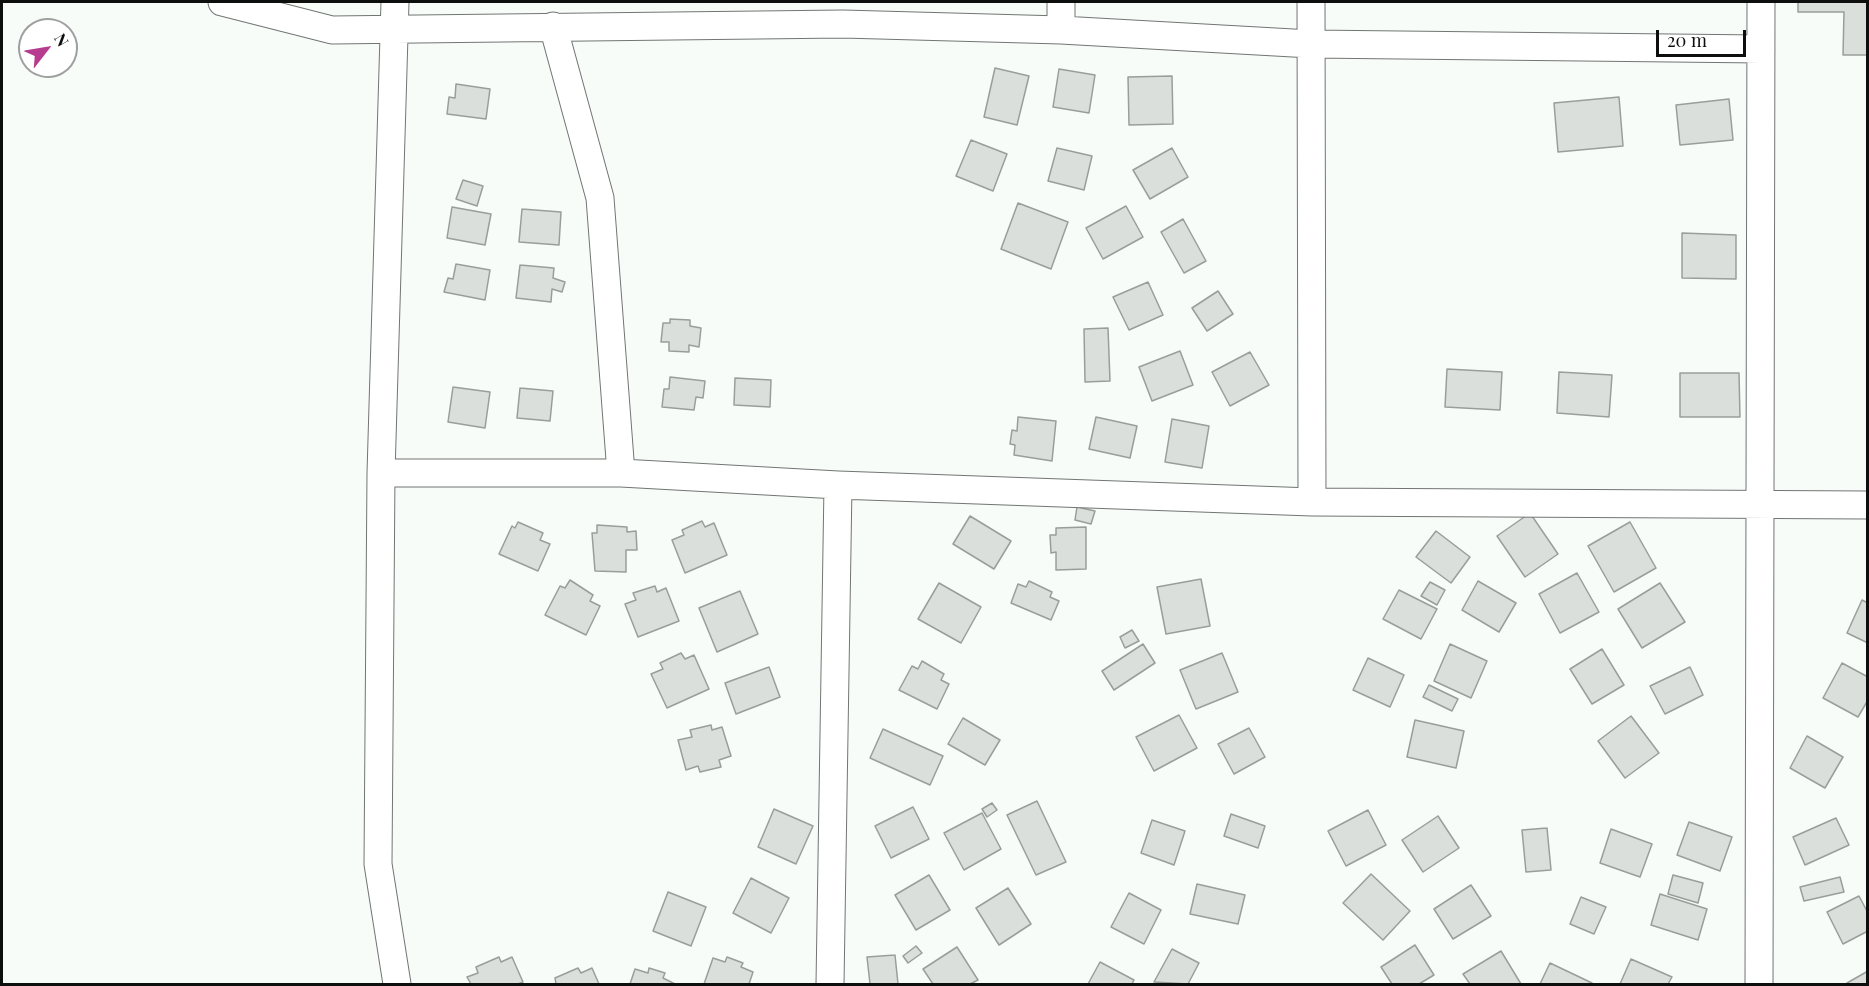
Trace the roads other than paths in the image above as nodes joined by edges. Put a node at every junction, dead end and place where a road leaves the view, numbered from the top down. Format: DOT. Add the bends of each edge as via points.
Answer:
graph roads {
  1 [pos="222,2"];
  2 [pos="395,2"];
  3 [pos="1061,2"];
  4 [pos="1311,2"];
  5 [pos="1761,2"];
  6 [pos="843,13"];
  7 [pos="553,26"];
  8 [pos="1061,30"];
  9 [pos="394,32"];
  10 [pos="1311,44"];
  11 [pos="1761,49"];
  12 [pos="381,473"];
  13 [pos="621,473"];
  14 [pos="838,485"];
  15 [pos="1311,502"];
  16 [pos="1758,504"];
  17 [pos="1868,505"];
  18 [pos="397,984"];
  19 [pos="830,984"];
  20 [pos="1759,984"];
  1 -- 9 [label="street" via="332,30"];
  2 -- 9 [label="street"];
  3 -- 8 [label="street"];
  4 -- 10 [label="street"];
  5 -- 11 [label="street"];
  6 -- 7 [label="street"];
  6 -- 8 [label="street"];
  7 -- 9 [label="street"];
  7 -- 13 [label="street" via="600,198"];
  8 -- 10 [label="street"];
  9 -- 12 [label="street"];
  10 -- 11 [label="street"];
  10 -- 15 [label="street"];
  11 -- 16 [label="street"];
  12 -- 13 [label="street"];
  12 -- 18 [label="street" via="378,864"];
  13 -- 14 [label="street"];
  14 -- 15 [label="street"];
  14 -- 19 [label="street"];
  15 -- 16 [label="street"];
  16 -- 17 [label="street"];
  16 -- 20 [label="street"];
}
